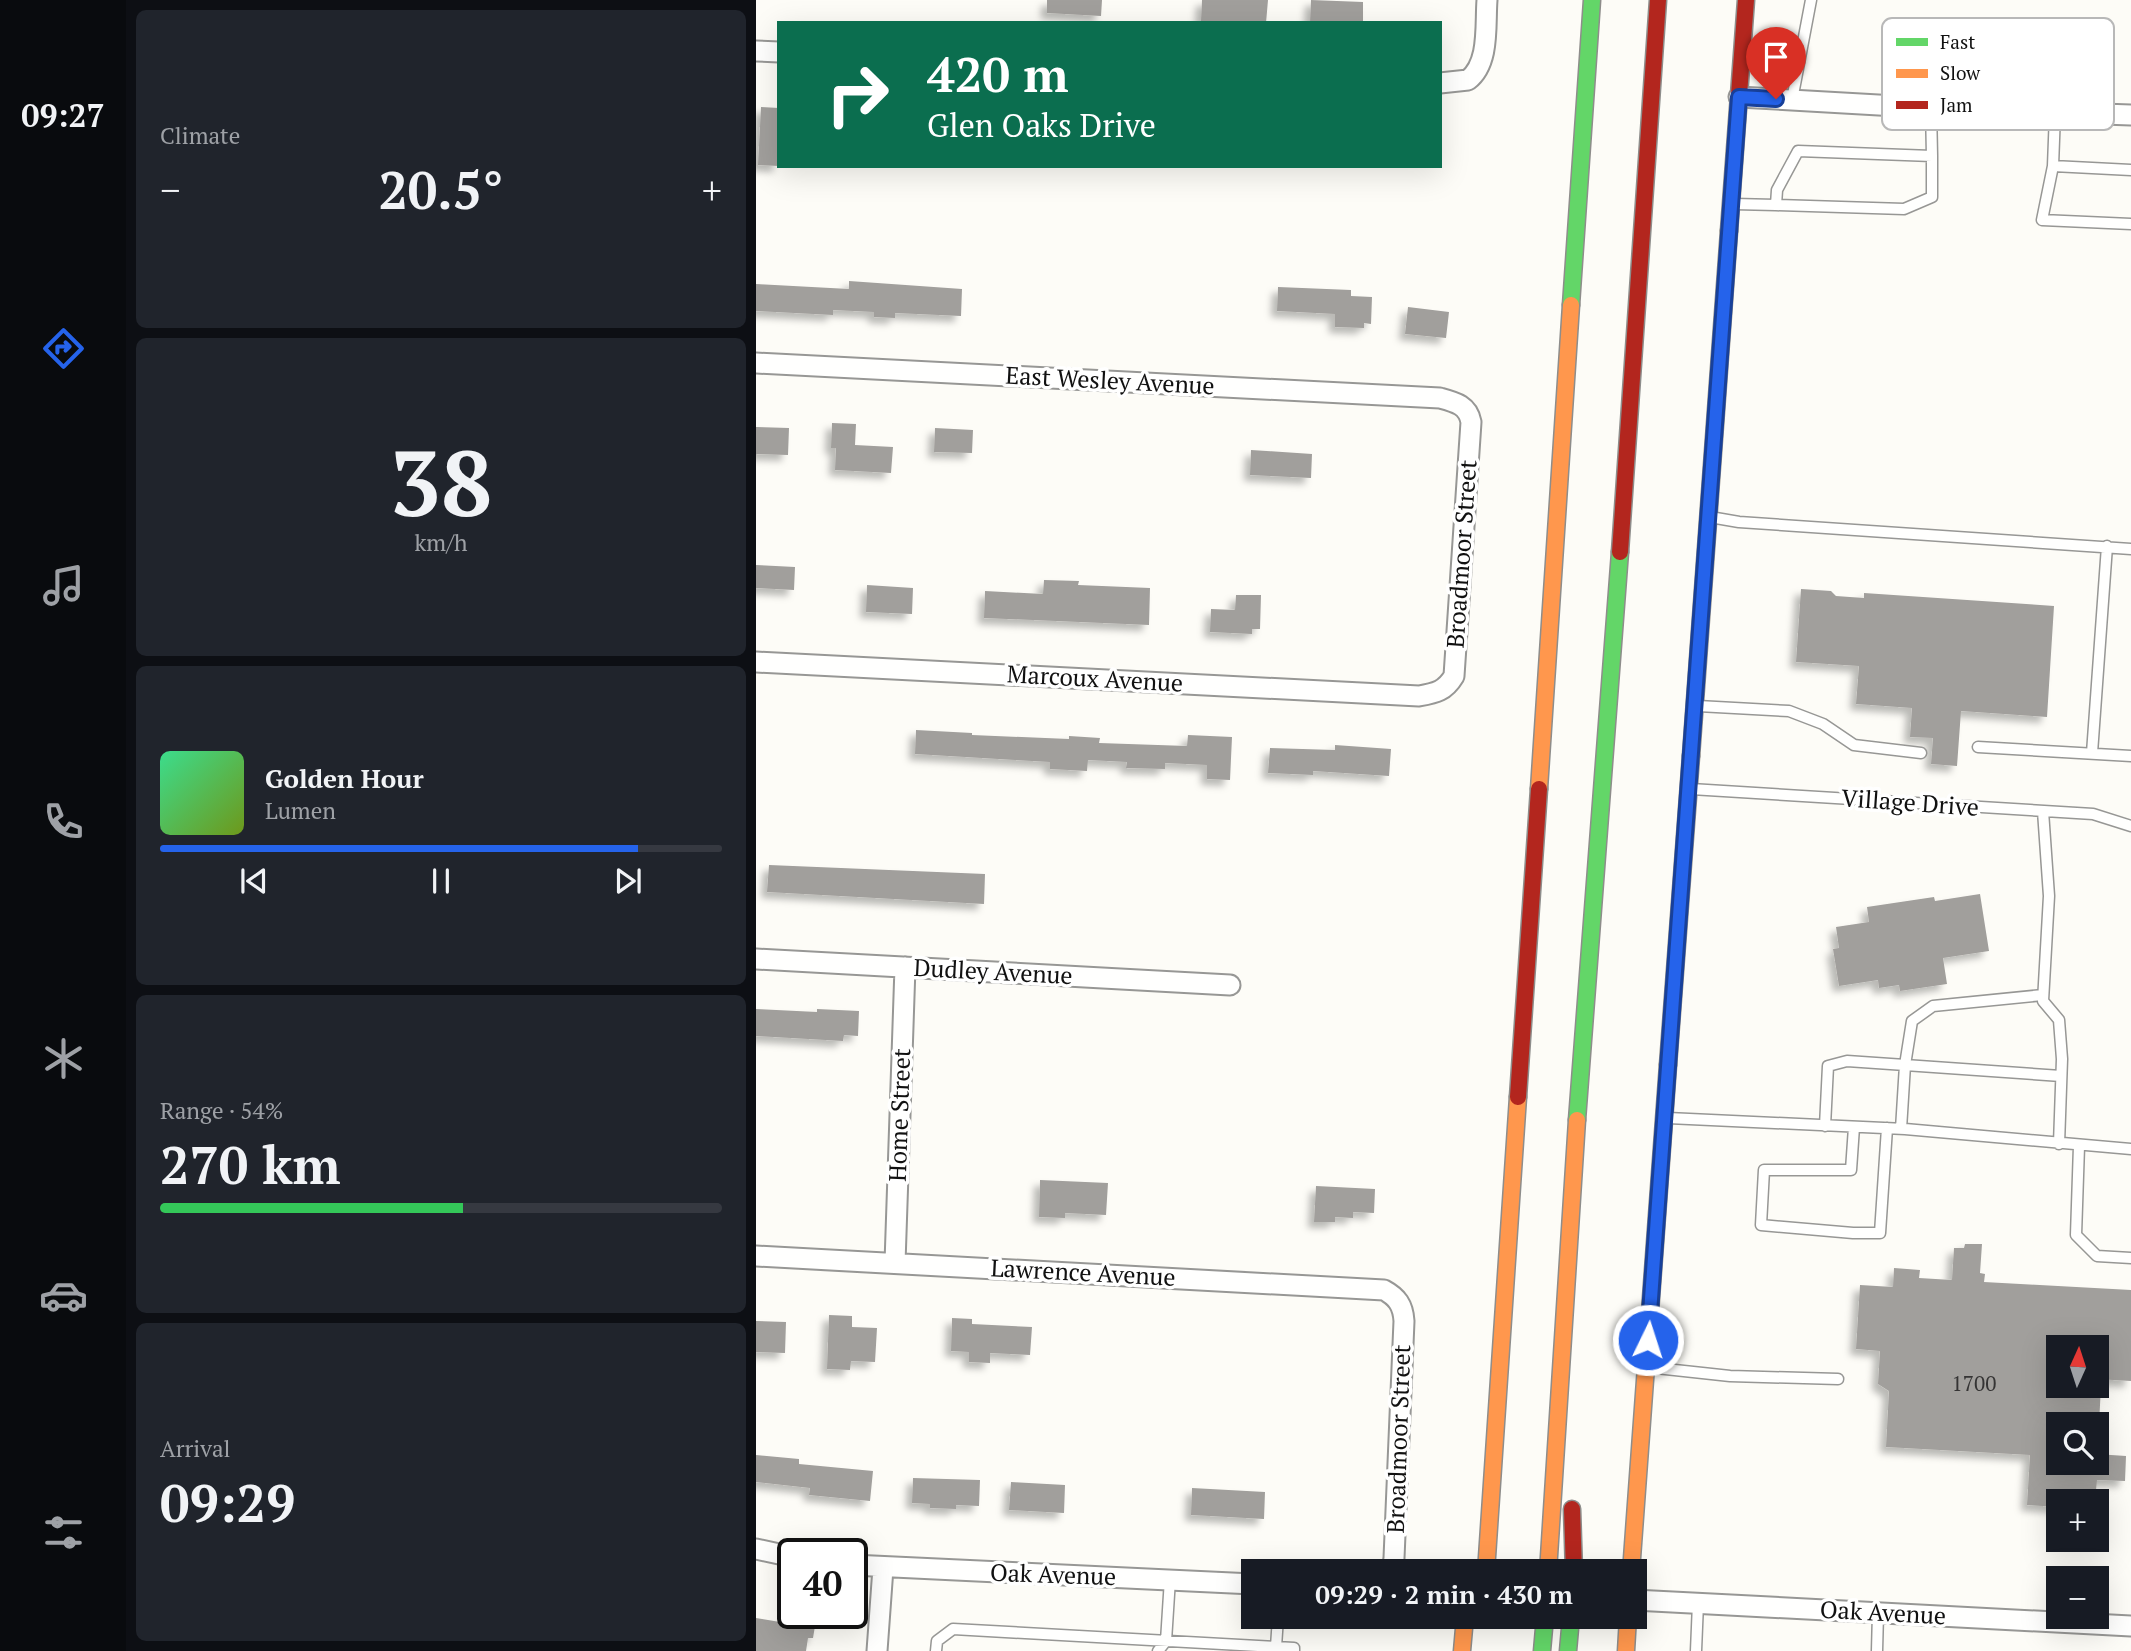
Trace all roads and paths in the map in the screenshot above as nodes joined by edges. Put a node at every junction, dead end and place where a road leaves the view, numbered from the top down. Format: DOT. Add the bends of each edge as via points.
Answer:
graph roads {
  1 [pos="1487,0"];
  2 [pos="1592,0"];
  3 [pos="1658,0"];
  4 [pos="1746,0"];
  5 [pos="1811,0"];
  6 [pos="756,51"];
  7 [pos="777,52"];
  8 [pos="1442,83"];
  9 [pos="1739,97"];
  10 [pos="1792,100"];
  11 [pos="1882,105"];
  12 [pos="1931,130"];
  13 [pos="2054,130"];
  14 [pos="1932,156"];
  15 [pos="2053,166"];
  16 [pos="2131,170"];
  17 [pos="1730,204"];
  18 [pos="1776,205"];
  19 [pos="2131,224"];
  20 [pos="756,363"];
  21 [pos="1463,406"];
  22 [pos="1709,517"];
  23 [pos="2107,546"];
  24 [pos="2131,548"];
  25 [pos="756,662"];
  26 [pos="1433,694"];
  27 [pos="1694,706"];
  28 [pos="1978,747"];
  29 [pos="1921,753"];
  30 [pos="2092,753"];
  31 [pos="2131,756"];
  32 [pos="1687,789"];
  33 [pos="2043,811"];
  34 [pos="2131,826"];
  35 [pos="756,959"];
  36 [pos="905,967"];
  37 [pos="1230,985"];
  38 [pos="2043,995"];
  39 [pos="1905,1065"];
  40 [pos="2061,1076"];
  41 [pos="1664,1118"];
  42 [pos="1825,1126"];
  43 [pos="1853,1127"];
  44 [pos="1887,1128"];
  45 [pos="1901,1129"];
  46 [pos="2059,1144"];
  47 [pos="2079,1146"];
  48 [pos="2131,1149"];
  49 [pos="756,1256"];
  50 [pos="2131,1258"];
  51 [pos="895,1263"];
  52 [pos="1505,1293"];
  53 [pos="1402,1307"];
  54 [pos="1565,1327"];
  55 [pos="1647,1367"];
  56 [pos="1838,1379"];
  57 [pos="1478,1462"];
  58 [pos="756,1549"];
  59 [pos="777,1554"];
  60 [pos="1394,1559"];
  61 [pos="1487,1559"];
  62 [pos="1549,1559"];
  63 [pos="1574,1559"];
  64 [pos="1632,1559"];
  65 [pos="868,1567"];
  66 [pos="883,1568"];
  67 [pos="1170,1579"];
  68 [pos="1241,1583"];
  69 [pos="1647,1601"];
  70 [pos="1698,1603"];
  71 [pos="1878,1613"];
  72 [pos="2131,1626"];
  73 [pos="1277,1629"];
  74 [pos="1464,1629"];
  75 [pos="1544,1629"];
  76 [pos="1570,1629"];
  77 [pos="1627,1629"];
  78 [pos="1166,1641"];
  79 [pos="1276,1647"];
  80 [pos="877,1651"];
  81 [pos="936,1651"];
  82 [pos="1158,1651"];
  83 [pos="1294,1651"];
  84 [pos="1462,1651"];
  85 [pos="1542,1651"];
  86 [pos="1568,1651"];
  87 [pos="1626,1651"];
  88 [pos="1696,1651"];
  89 [pos="1877,1651"];
  1 -- 8 [label="street" via="1483,55 1475,75 1458,83"];
  2 -- 52 [label="main road"];
  3 -- 54 [label="main road"];
  4 -- 9 [label="main road"];
  5 -- 10 [label="lane"];
  6 -- 7 [label="street"];
  9 -- 10 [label="street"];
  9 -- 17 [label="main road"];
  10 -- 11 [label="street"];
  12 -- 14 [label="lane"];
  13 -- 15 [label="lane"];
  14 -- 18 [label="lane" via="1798,151 1777,190"];
  14 -- 18 [label="lane" via="1932,197 1904,209"];
  15 -- 16 [label="lane"];
  15 -- 19 [label="lane" via="2042,220"];
  17 -- 18 [label="lane"];
  17 -- 22 [label="main road"];
  20 -- 21 [label="street, East Wesley Avenue" via="1440,398"];
  21 -- 26 [label="street, Broadmoor Street" via="1471,422 1454,677 1446,689"];
  22 -- 23 [label="lane"];
  22 -- 27 [label="main road"];
  23 -- 24 [label="lane"];
  23 -- 30 [label="lane"];
  25 -- 26 [label="street, Marcoux Avenue"];
  27 -- 29 [label="lane" via="1788,712 1823,724 1854,745"];
  27 -- 32 [label="main road"];
  28 -- 30 [label="lane"];
  30 -- 31 [label="lane"];
  32 -- 33 [label="lane, Village Drive"];
  32 -- 41 [label="main road"];
  33 -- 34 [label="lane, Village Drive" via="2093,814"];
  33 -- 38 [label="lane" via="2049,896"];
  35 -- 36 [label="street, Dudley Avenue"];
  36 -- 37 [label="street, Dudley Avenue"];
  36 -- 51 [label="street, Home Street"];
  38 -- 39 [label="lane" via="1933,1006 1912,1021"];
  38 -- 40 [label="lane" via="2059,1020"];
  39 -- 40 [label="lane"];
  39 -- 42 [label="lane" via="1847,1062 1828,1066"];
  39 -- 45 [label="lane"];
  40 -- 46 [label="lane"];
  41 -- 42 [label="lane"];
  41 -- 55 [label="main road"];
  42 -- 43 [label="lane"];
  43 -- 44 [label="lane"];
  43 -- 44 [label="lane" via="1851,1170 1764,1170 1761,1225 1880,1233"];
  44 -- 45 [label="lane"];
  45 -- 46 [label="lane"];
  46 -- 47 [label="lane"];
  47 -- 48 [label="lane"];
  47 -- 50 [label="lane" via="2076,1235 2097,1256"];
  49 -- 51 [label="street, Lawrence Avenue"];
  51 -- 53 [label="street, Lawrence Avenue" via="1378,1288"];
  52 -- 57 [label="main road"];
  52 -- 61 [label="main road"];
  53 -- 60 [label="street, Broadmoor Street"];
  54 -- 62 [label="main road"];
  54 -- 63 [label="main road"];
  55 -- 56 [label="lane" via="1730,1376"];
  55 -- 64 [label="main road"];
  58 -- 59 [label="street"];
  65 -- 66 [label="street, Oak Avenue"];
  66 -- 67 [label="street, Oak Avenue"];
  66 -- 80 [label="street"];
  67 -- 68 [label="street, Oak Avenue"];
  67 -- 78 [label="lane"];
  69 -- 70 [label="street, Oak Avenue"];
  70 -- 71 [label="street, Oak Avenue"];
  70 -- 88 [label="lane"];
  71 -- 72 [label="street, Oak Avenue"];
  71 -- 89 [label="lane"];
  73 -- 79 [label="lane"];
  74 -- 84 [label="main road"];
  75 -- 85 [label="main road"];
  76 -- 86 [label="main road"];
  77 -- 87 [label="main road"];
  78 -- 79 [label="lane"];
  78 -- 81 [label="lane" via="953,1629 937,1641"];
  78 -- 82 [label="lane"];
  79 -- 83 [label="lane"];
}
